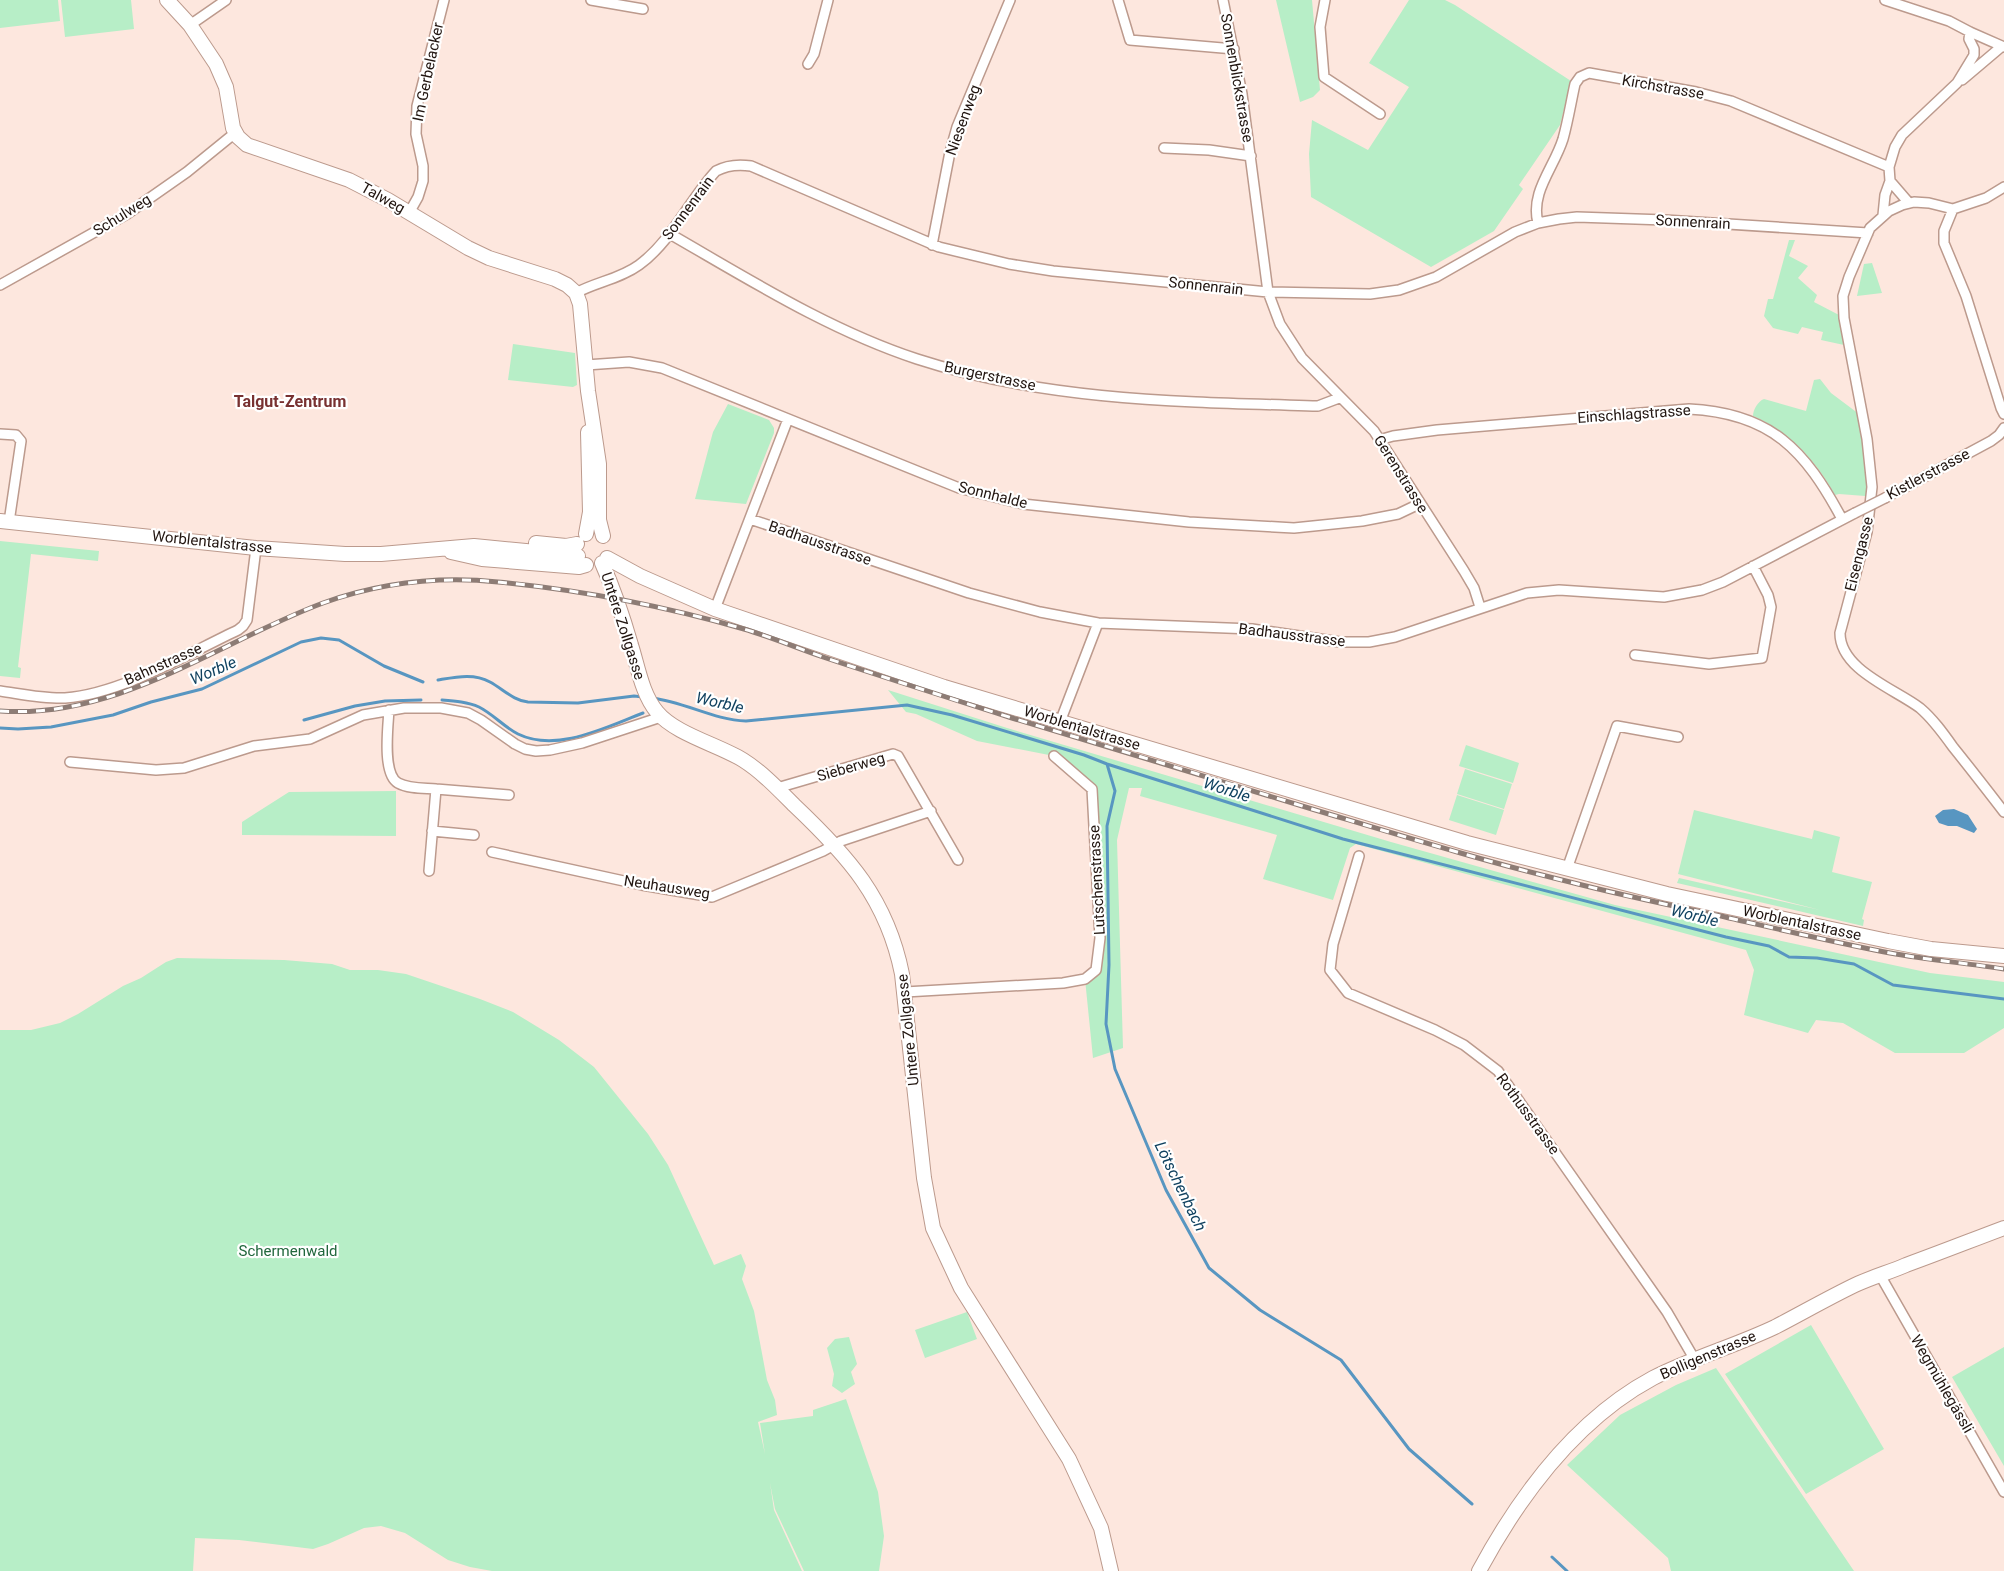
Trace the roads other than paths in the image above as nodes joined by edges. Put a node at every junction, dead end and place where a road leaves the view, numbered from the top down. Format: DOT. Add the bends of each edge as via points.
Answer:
graph roads {
  1 [pos="167,0"];
  2 [pos="226,0"];
  3 [pos="444,0"];
  4 [pos="591,0"];
  5 [pos="828,0"];
  6 [pos="1010,0"];
  7 [pos="1118,0"];
  8 [pos="1222,0"];
  9 [pos="1324,0"];
  10 [pos="1885,0"];
  11 [pos="643,9"];
  12 [pos="190,26"];
  13 [pos="1970,32"];
  14 [pos="2003,47"];
  15 [pos="1234,49"];
  16 [pos="808,64"];
  17 [pos="1958,83"];
  18 [pos="1380,114"];
  19 [pos="235,133"];
  20 [pos="1164,148"];
  21 [pos="1251,156"];
  22 [pos="1889,167"];
  23 [pos="1890,181"];
  24 [pos="2004,187"];
  25 [pos="1909,203"];
  26 [pos="1953,209"];
  27 [pos="409,213"];
  28 [pos="1883,215"];
  29 [pos="1538,223"];
  30 [pos="1868,233"];
  31 [pos="670,234"];
  32 [pos="932,245"];
  33 [pos="0,285"];
  34 [pos="1268,292"];
  35 [pos="576,293"];
  36 [pos="586,365"];
  37 [pos="588,392"];
  38 [pos="1340,398"];
  39 [pos="2004,414"];
  40 [pos="788,419"];
  41 [pos="2004,428"];
  42 [pos="0,434"];
  43 [pos="1379,440"];
  44 [pos="1419,504"];
  45 [pos="750,519"];
  46 [pos="1842,519"];
  47 [pos="4,522"];
  48 [pos="603,536"];
  49 [pos="256,548"];
  50 [pos="582,550"];
  51 [pos="605,561"];
  52 [pos="1753,566"];
  53 [pos="1480,607"];
  54 [pos="715,609"];
  55 [pos="1098,623"];
  56 [pos="1635,656"];
  57 [pos="0,691"];
  58 [pos="388,710"];
  59 [pos="658,713"];
  60 [pos="1060,722"];
  61 [pos="1678,737"];
  62 [pos="1054,756"];
  63 [pos="70,762"];
  64 [pos="436,789"];
  65 [pos="777,789"];
  66 [pos="509,795"];
  67 [pos="931,811"];
  68 [pos="2004,812"];
  69 [pos="432,831"];
  70 [pos="474,835"];
  71 [pos="835,843"];
  72 [pos="492,852"];
  73 [pos="1359,856"];
  74 [pos="958,860"];
  75 [pos="1567,869"];
  76 [pos="429,871"];
  77 [pos="2004,956"];
  78 [pos="905,992"];
  79 [pos="2004,1228"];
  80 [pos="1880,1275"];
  81 [pos="1695,1360"];
  82 [pos="2004,1492"];
  83 [pos="1111,1571"];
  84 [pos="1479,1571"];
  1 -- 12 [label="main road"];
  2 -- 12 [label="street"];
  3 -- 27 [label="street, Im Gerbelacker" via="417,106 423,181"];
  4 -- 11 [label="street"];
  5 -- 16 [label="street"];
  6 -- 32 [label="street, Niesenweg" via="957,127"];
  7 -- 15 [label="street" via="1130,40"];
  8 -- 15 [label="street, Sonnenblickstrasse"];
  9 -- 18 [label="street" via="1320,27 1324,77"];
  10 -- 13 [label="street"];
  12 -- 19 [label="main road" via="210,54 228,92"];
  13 -- 14 [label="street"];
  13 -- 17 [label="street" via="1974,55"];
  14 -- 17 [label="street"];
  15 -- 21 [label="street, Sonnenblickstrasse"];
  17 -- 22 [label="street" via="1902,135"];
  19 -- 27 [label="main road, Talweg" via="247,145 349,180"];
  19 -- 33 [label="street, Schulweg" via="127,214"];
  20 -- 21 [label="street, Sonnenblickstrasse"];
  21 -- 34 [label="street, Sonnenblickstrasse"];
  22 -- 23 [label="street"];
  22 -- 29 [label="street, Kirchstrasse" via="1718,97 1589,73 1575,84 1563,140 1539,191 1535,207"];
  23 -- 25 [label="street"];
  23 -- 28 [label="street"];
  24 -- 26 [label="street"];
  25 -- 26 [label="street"];
  25 -- 28 [label="street"];
  26 -- 39 [label="street" via="1944,231 1944,243 1965,293"];
  27 -- 35 [label="main road, Talweg" via="461,245 561,282"];
  28 -- 30 [label="street"];
  29 -- 30 [label="street, Sonnenrain" via="1591,217"];
  29 -- 34 [label="street, Sonnenrain" via="1413,287 1370,294"];
  30 -- 68 [label="street, Eisengasse" via="1843,302 1872,488 1867,532 1841,623 1840,642 1858,667 1928,716"];
  31 -- 32 [label="street, Sonnenrain" via="716,171 744,165"];
  31 -- 35 [label="street, Sonnenrain" via="650,257 629,272"];
  31 -- 38 [label="street, Burgerstrasse" via="834,326 916,358 983,377 1173,402 1318,406"];
  32 -- 34 [label="street, Sonnenrain" via="1053,271"];
  34 -- 38 [label="street, Gerenstrasse" via="1280,324 1302,358"];
  35 -- 36 [label="main road"];
  36 -- 37 [label="main road"];
  36 -- 40 [label="street, Sonnhalde" via="629,362 662,368"];
  37 -- 48 [label="main road" via="597,439 599,520"];
  37 -- 50 [label="main road" via="590,512"];
  38 -- 43 [label="street, Gerenstrasse"];
  40 -- 44 [label="street, Sonnhalde" via="959,488 1023,504 1189,522 1294,528 1389,516"];
  40 -- 45 [label="street, Badhausstrasse"];
  41 -- 46 [label="street, Kistlerstrasse, bridge" via="1990,441"];
  42 -- 47 [label="street" via="16,435 21,441"];
  43 -- 44 [label="street, Gerenstrasse"];
  43 -- 46 [label="street, Einschlagstrasse" via="1443,429 1708,410 1762,425 1785,441 1814,472"];
  44 -- 53 [label="street, Gerenstrasse" via="1474,588"];
  45 -- 54 [label="street, Badhausstrasse"];
  45 -- 55 [label="street, Badhausstrasse" via="969,593"];
  46 -- 52 [label="street, Kistlerstrasse"];
  47 -- 49 [label="main road, Worblentalstrasse"];
  48 -- 50 [label="main road" via="596,533"];
  48 -- 51 [label="main road, Untere Zollgasse" via="610,546"];
  49 -- 50 [label="main road, Worblentalstrasse" via="364,554 483,546"];
  49 -- 57 [label="street, Bahnstrasse" via="248,614 238,630 153,671 91,694 60,698"];
  50 -- 51 [label="main road" via="595,566"];
  51 -- 54 [label="main road, Worblentalstrasse"];
  51 -- 59 [label="main road, Untere Zollgasse" via="645,691"];
  52 -- 53 [label="street, Kistlerstrasse" via="1713,587 1673,596 1548,590 1527,592"];
  52 -- 56 [label="street" via="1771,607 1762,658 1709,664"];
  53 -- 55 [label="street, Badhausstrasse" via="1395,637 1362,642 1252,629"];
  54 -- 60 [label="main road, Worblentalstrasse"];
  55 -- 60 [label="street"];
  58 -- 59 [label="street" via="441,708 468,713 515,744 536,751 582,743"];
  58 -- 63 [label="street" via="351,719 309,739 254,746 184,768 156,770"];
  58 -- 64 [label="street" via="388,764 393,779 403,785"];
  59 -- 65 [label="main road, Untere Zollgasse" via="675,726 742,759"];
  60 -- 75 [label="main road, Worblentalstrasse"];
  61 -- 75 [label="street" via="1617,726"];
  62 -- 78 [label="street, Lutschenstrasse" via="1092,789 1100,938 1096,970 1085,979 1063,982"];
  64 -- 66 [label="street"];
  64 -- 69 [label="street"];
  65 -- 67 [label="street, Sieberweg" via="893,754 898,756"];
  65 -- 71 [label="main road, Untere Zollgasse"];
  67 -- 71 [label="street"];
  67 -- 74 [label="street, Sieberweg"];
  69 -- 70 [label="street"];
  69 -- 76 [label="street"];
  71 -- 72 [label="street, Neuhausweg" via="712,897"];
  71 -- 78 [label="main road, Untere Zollgasse" via="880,908 897,946"];
  73 -- 81 [label="street, Rothusstrasse" via="1333,944 1330,970 1348,993 1464,1045 1498,1071 1667,1312"];
  75 -- 77 [label="main road, Worblentalstrasse" via="1888,941"];
  78 -- 83 [label="main road, Untere Zollgasse" via="924,1178 933,1228 962,1288 1069,1459 1101,1528"];
  79 -- 80 [label="main road, Bolligenstrasse"];
  80 -- 81 [label="main road, Bolligenstrasse"];
  80 -- 82 [label="street, Wegmühlegässli"];
  81 -- 84 [label="main road, Bolligenstrasse" via="1639,1386 1571,1441 1519,1503"];
}
